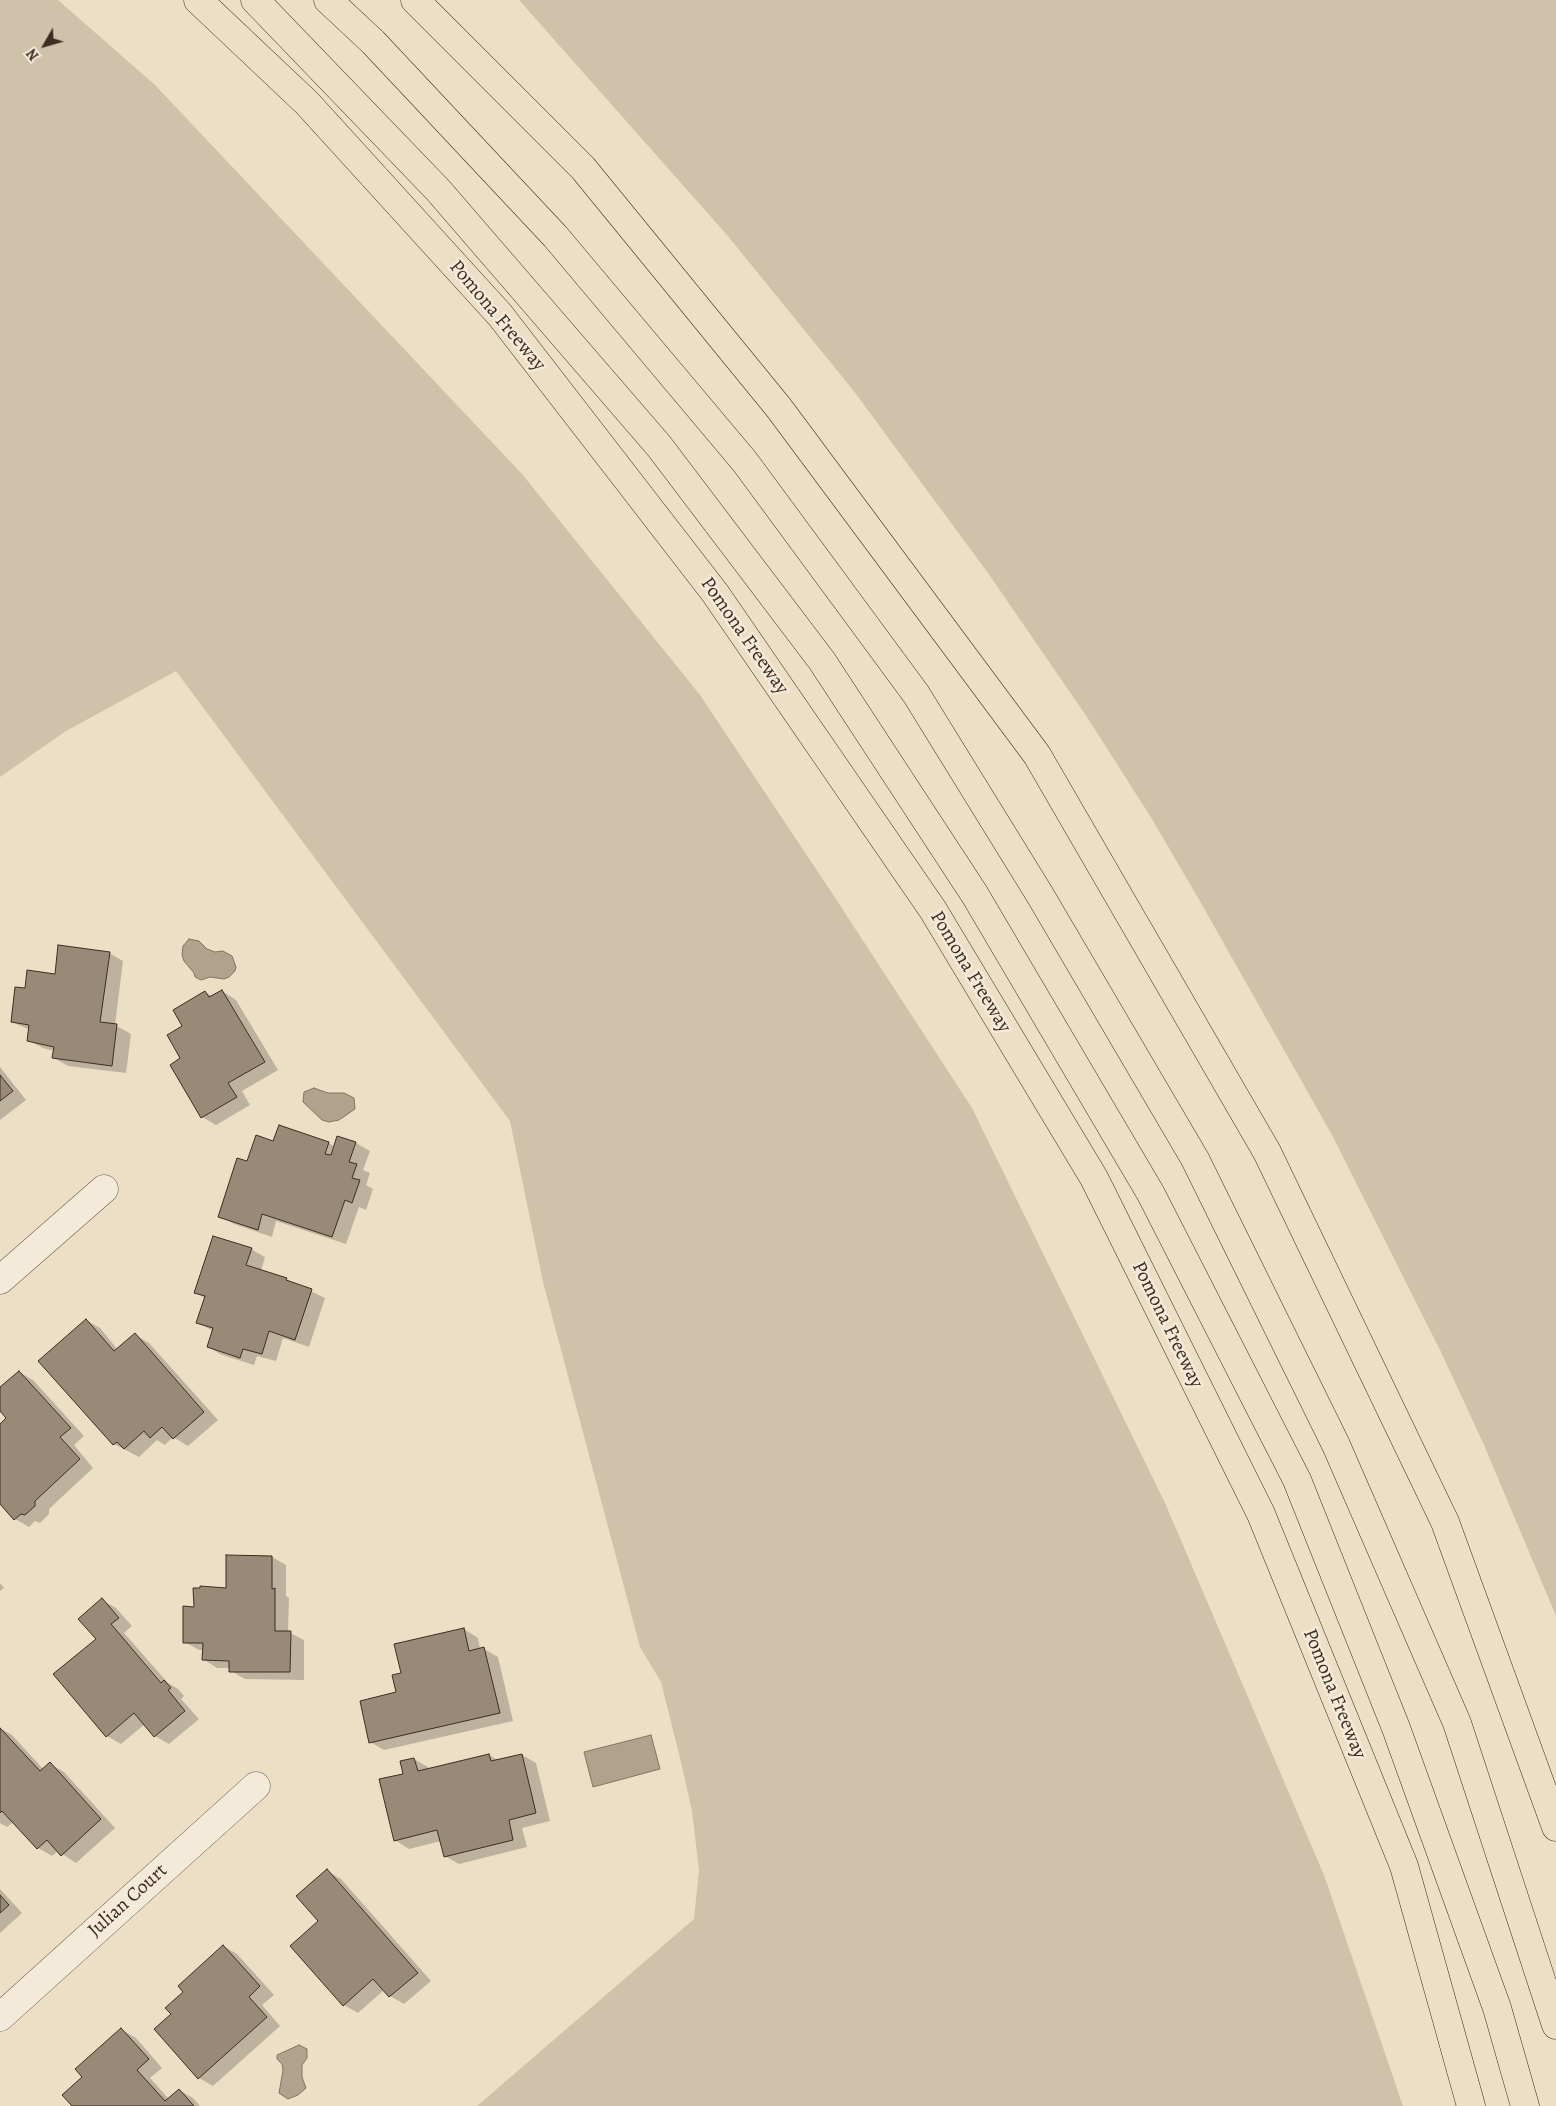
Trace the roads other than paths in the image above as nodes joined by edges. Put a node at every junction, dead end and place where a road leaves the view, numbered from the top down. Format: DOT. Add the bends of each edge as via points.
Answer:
graph roads {
  1 [pos="198,0"];
  2 [pos="256,0"];
  3 [pos="328,0"];
  4 [pos="415,0"];
  5 [pos="104,1189"];
  6 [pos="0,1280"];
  7 [pos="256,1786"];
  8 [pos="1556,1827"];
  9 [pos="0,2017"];
  10 [pos="1556,2025"];
  11 [pos="1471,2106"];
  12 [pos="1525,2106"];
  1 -- 11 [label="highway, Pomona Freeway" via="307,103 500,315 715,593 933,910 1094,1178 1261,1514 1404,1866"];
  2 -- 12 [label="highway" via="438,190 658,446 822,661 980,903 1151,1194 1297,1480 1396,1728 1497,2008"];
  3 -- 10 [label="highway" via="373,42 554,236 745,462 916,694 1040,895 1195,1159 1336,1445 1457,1723"];
  4 -- 8 [label="highway" via="583,168 779,408 1037,755 1271,1161 1445,1522"];
  5 -- 6 [label="street"];
  7 -- 9 [label="street, Julian Court"];
}
